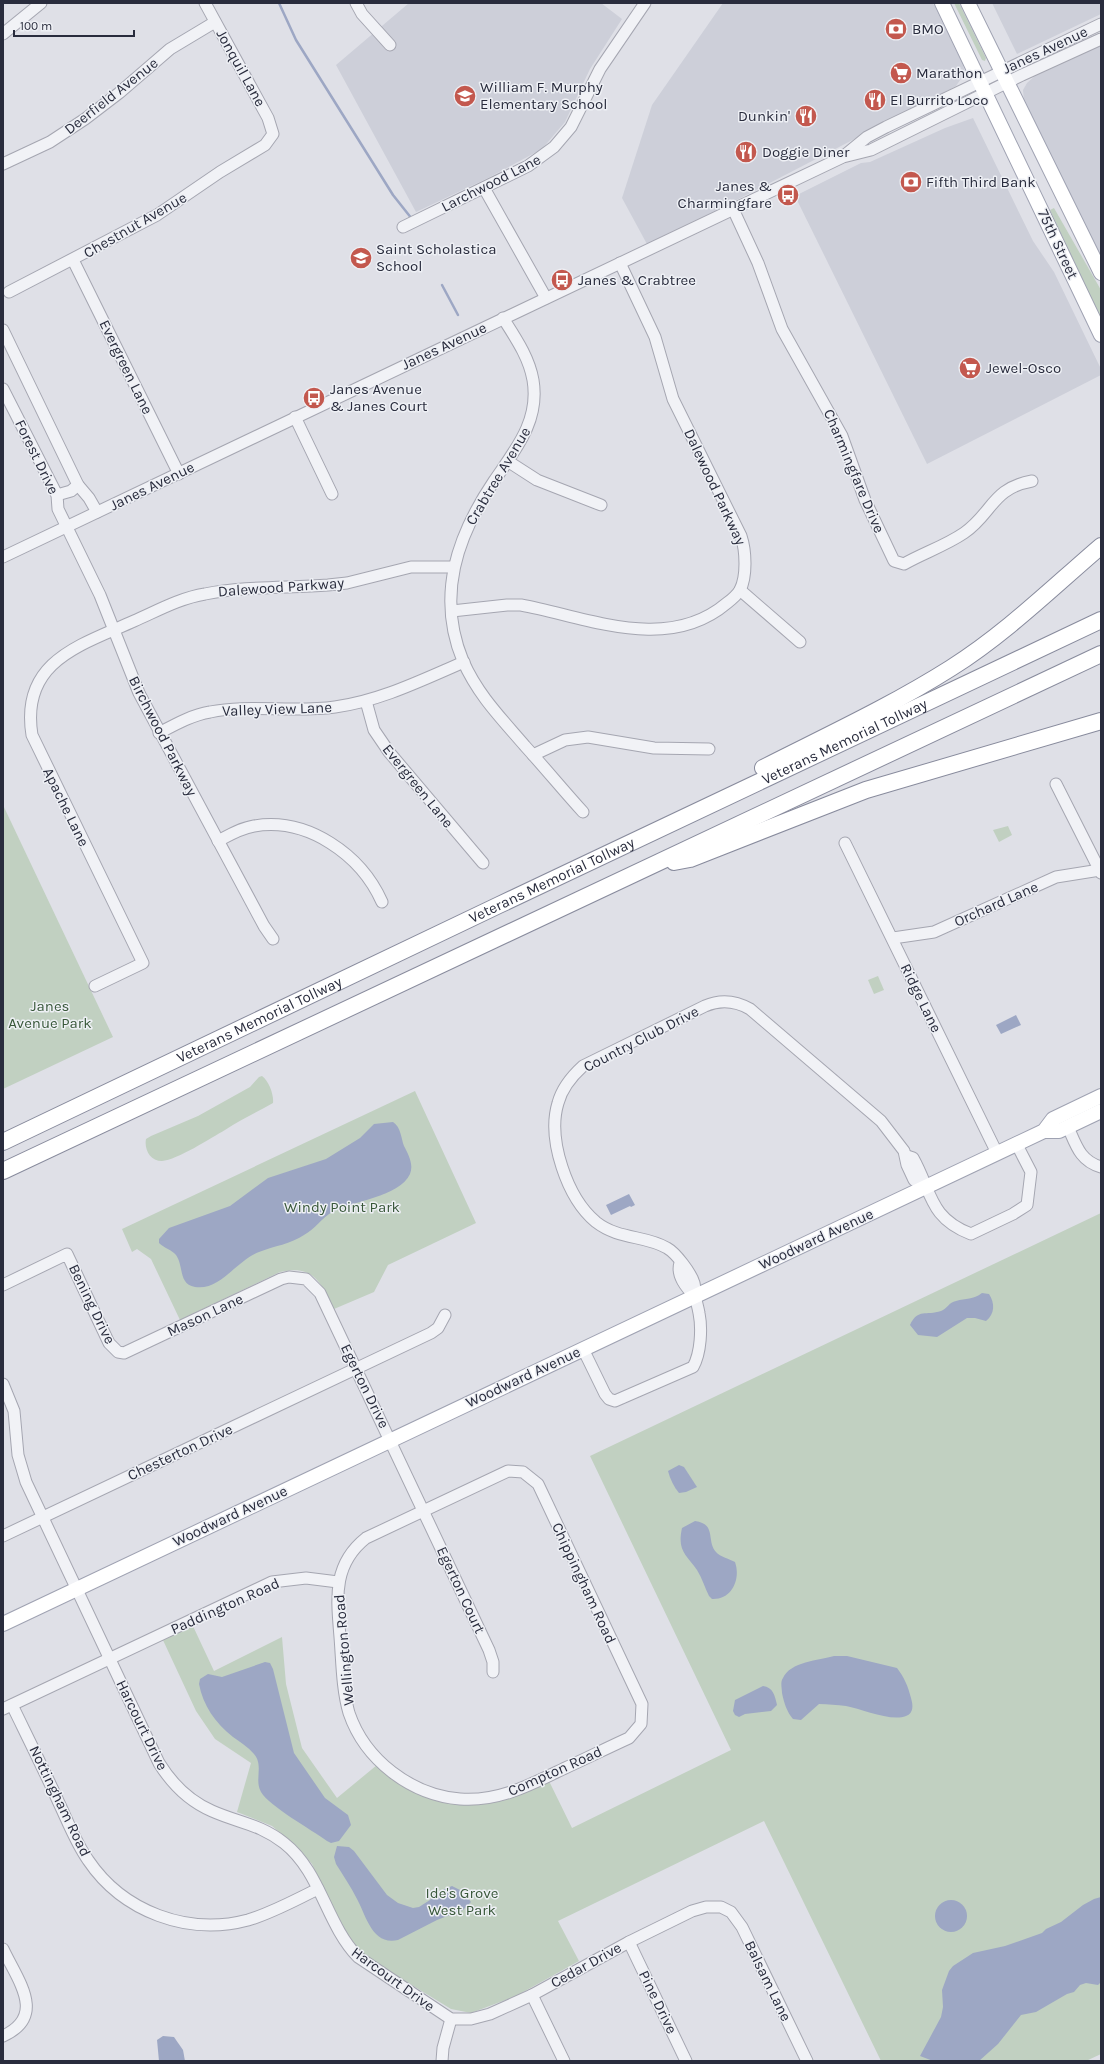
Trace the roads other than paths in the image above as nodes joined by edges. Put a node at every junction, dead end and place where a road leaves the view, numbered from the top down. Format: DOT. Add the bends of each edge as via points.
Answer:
graph roads {
  1 [pos="40,3"];
  2 [pos="205,3"];
  3 [pos="356,3"];
  4 [pos="645,3"];
  5 [pos="942,3"];
  6 [pos="968,3"];
  7 [pos="216,22"];
  8 [pos="1101,24"];
  9 [pos="3,34"];
  10 [pos="1101,39"];
  11 [pos="390,45"];
  12 [pos="1004,77"];
  13 [pos="983,87"];
  14 [pos="273,134"];
  15 [pos="3,164"];
  16 [pos="484,188"];
  17 [pos="733,209"];
  18 [pos="403,227"];
  19 [pos="73,260"];
  20 [pos="620,263"];
  21 [pos="1101,273"];
  22 [pos="9,292"];
  23 [pos="546,298"];
  24 [pos="504,318"];
  25 [pos="3,330"];
  26 [pos="1101,335"];
  27 [pos="3,388"];
  28 [pos="295,417"];
  29 [pos="509,462"];
  30 [pos="178,474"];
  31 [pos="1032,481"];
  32 [pos="78,485"];
  33 [pos="332,494"];
  34 [pos="56,495"];
  35 [pos="601,505"];
  36 [pos="97,512"];
  37 [pos="67,527"];
  38 [pos="1101,546"];
  39 [pos="3,557"];
  40 [pos="454,567"];
  41 [pos="740,590"];
  42 [pos="452,611"];
  43 [pos="1101,620"];
  44 [pos="114,630"];
  45 [pos="800,642"];
  46 [pos="1101,654"];
  47 [pos="464,662"];
  48 [pos="366,701"];
  49 [pos="1101,721"];
  50 [pos="159,733"];
  51 [pos="710,749"];
  52 [pos="533,755"];
  53 [pos="1056,784"];
  54 [pos="583,812"];
  55 [pos="673,822"];
  56 [pos="218,841"];
  57 [pos="845,843"];
  58 [pos="483,863"];
  59 [pos="651,865"];
  60 [pos="1100,871"];
  61 [pos="382,902"];
  62 [pos="892,938"];
  63 [pos="273,939"];
  64 [pos="95,986"];
  65 [pos="1101,1096"];
  66 [pos="1101,1111"];
  67 [pos="1068,1127"];
  68 [pos="1044,1131"];
  69 [pos="3,1142"];
  70 [pos="1016,1144"];
  71 [pos="997,1153"];
  72 [pos="1101,1167"];
  73 [pos="3,1171"];
  74 [pos="925,1187"];
  75 [pos="293,1277"];
  76 [pos="3,1285"];
  77 [pos="695,1296"];
  78 [pos="445,1315"];
  79 [pos="584,1349"];
  80 [pos="118,1352"];
  81 [pos="356,1368"];
  82 [pos="3,1384"];
  83 [pos="14,1411"];
  84 [pos="3,1414"];
  85 [pos="391,1440"];
  86 [pos="423,1510"];
  87 [pos="43,1517"];
  88 [pos="3,1536"];
  89 [pos="338,1582"];
  90 [pos="77,1589"];
  91 [pos="3,1624"];
  92 [pos="110,1658"];
  93 [pos="493,1672"];
  94 [pos="8,1707"];
  95 [pos="642,1724"];
  96 [pos="415,1786"];
  97 [pos="318,1889"];
  98 [pos="721,1907"];
  99 [pos="629,1942"];
  100 [pos="3,1949"];
  101 [pos="532,1995"];
  102 [pos="451,2018"];
  103 [pos="3,2036"];
  104 [pos="442,2061"];
  105 [pos="564,2061"];
  106 [pos="686,2061"];
  107 [pos="807,2061"];
  1 -- 9 [label="street"];
  2 -- 7 [label="street, Jonquil Lane"];
  3 -- 11 [label="street" via="362,14"];
  4 -- 16 [label="street, Larchwood Lane" via="606,58 564,137 537,161"];
  5 -- 13 [label="main road, 75th Street"];
  6 -- 12 [label="main road, 75th Street"];
  7 -- 14 [label="street, Jonquil Lane" via="268,118"];
  7 -- 15 [label="street, Deerfield Avenue" via="170,48 85,120 50,142"];
  8 -- 12 [label="street, Janes Avenue"];
  10 -- 12 [label="street, Janes Avenue"];
  12 -- 13 [label="street, Janes Avenue"];
  12 -- 21 [label="main road, 75th Street"];
  13 -- 17 [label="street, Janes Avenue" via="867,137 843,157"];
  13 -- 26 [label="main road, 75th Street"];
  14 -- 19 [label="street, Chestnut Avenue" via="264,145 220,172 158,216"];
  16 -- 18 [label="street, Larchwood Lane"];
  16 -- 23 [label="street"];
  17 -- 20 [label="street, Janes Avenue"];
  17 -- 31 [label="street, Charmingfare Drive" via="758,263 782,329 839,431 865,500 894,561 904,564 955,538 969,529 999,495 1021,483"];
  19 -- 22 [label="street, Chestnut Avenue"];
  19 -- 30 [label="street, Evergreen Lane"];
  20 -- 23 [label="street, Janes Avenue"];
  20 -- 41 [label="street, Dalewood Parkway" via="655,337 674,399 741,536 746,554"];
  23 -- 24 [label="street, Janes Avenue"];
  24 -- 28 [label="street, Janes Avenue"];
  24 -- 29 [label="street, Crabtree Avenue" via="524,353 533,380 534,392 529,425"];
  25 -- 32 [label="street"];
  27 -- 34 [label="street, Forest Drive"];
  28 -- 30 [label="street, Janes Avenue"];
  28 -- 33 [label="street"];
  29 -- 35 [label="street" via="537,480"];
  29 -- 40 [label="street, Crabtree Avenue" via="470,519"];
  30 -- 36 [label="street, Janes Avenue"];
  32 -- 34 [label="street" via="71,491"];
  32 -- 36 [label="street"];
  34 -- 37 [label="street, Forest Drive" via="58,508"];
  36 -- 37 [label="street, Janes Avenue"];
  37 -- 39 [label="street, Janes Avenue"];
  37 -- 44 [label="street, Birchwood Parkway"];
  38 -- 55 [label="highway" via="1020,616 951,668 720,791"];
  40 -- 42 [label="street, Crabtree Avenue" via="451,588"];
  40 -- 44 [label="street, Dalewood Parkway" via="411,567 347,583 204,594 183,600"];
  41 -- 42 [label="street" via="722,608 701,618 676,626 654,629 623,628 521,605 507,604"];
  41 -- 45 [label="street"];
  42 -- 47 [label="street, Crabtree Avenue" via="455,637"];
  43 -- 55 [label="highway, Veterans Memorial Tollway"];
  44 -- 50 [label="street, Birchwood Parkway" via="139,693"];
  44 -- 64 [label="street, Apache Lane" via="75,647 52,664 38,684 30,716 35,743 143,963"];
  46 -- 59 [label="highway, Veterans Memorial Tollway"];
  47 -- 48 [label="street, Valley View Lane" via="405,688"];
  47 -- 52 [label="street, Crabtree Avenue" via="484,700"];
  48 -- 50 [label="street, Valley View Lane" via="317,709 220,710 196,715"];
  48 -- 58 [label="street, Evergreen Lane" via="374,730 389,752"];
  49 -- 59 [label="highway" via="866,790 690,859"];
  50 -- 56 [label="street, Birchwood Parkway"];
  51 -- 52 [label="street" via="654,748 588,737 565,740"];
  52 -- 54 [label="street, Crabtree Avenue"];
  53 -- 60 [label="street"];
  55 -- 69 [label="highway, Veterans Memorial Tollway"];
  56 -- 61 [label="street" via="253,826 281,826 304,830 355,862 373,883"];
  56 -- 63 [label="street, Birchwood Parkway"];
  57 -- 62 [label="street, Ridge Lane"];
  59 -- 73 [label="highway, Veterans Memorial Tollway"];
  60 -- 62 [label="street, Orchard Lane" via="1056,877 934,932"];
  62 -- 71 [label="street, Ridge Lane"];
  65 -- 68 [label="main road, Woodward Avenue" via="1052,1119"];
  66 -- 67 [label="main road, Woodward Avenue"];
  67 -- 68 [label="main road, Woodward Avenue" via="1059,1131"];
  67 -- 72 [label="street" via="1082,1156"];
  68 -- 70 [label="main road, Woodward Avenue"];
  70 -- 71 [label="main road, Woodward Avenue"];
  70 -- 74 [label="street, Country Club Drive" via="1031,1172 1027,1205 971,1234 959,1230 934,1208"];
  71 -- 74 [label="main road, Woodward Avenue"];
  74 -- 77 [label="main road, Woodward Avenue"];
  74 -- 77 [label="street, Country Club Drive" via="923,1176 914,1158 907,1156 881,1121 750,1009 729,1002 710,1004 583,1066 562,1092 555,1113 556,1135 567,1183 576,1199 597,1222 620,1235 666,1248 675,1255 680,1263 678,1268 686,1288"];
  75 -- 80 [label="street, Mason Lane" via="281,1279 130,1351"];
  75 -- 81 [label="street, Egerton Drive" via="306,1278 318,1289"];
  76 -- 80 [label="street, Bening Drive" via="67,1254 109,1343"];
  77 -- 79 [label="main road, Woodward Avenue"];
  77 -- 79 [label="street" via="700,1322 696,1361 693,1366 615,1401 604,1394"];
  78 -- 81 [label="street, Chesterton Drive" via="438,1328 431,1333"];
  79 -- 85 [label="main road, Woodward Avenue"];
  81 -- 85 [label="street, Egerton Drive"];
  81 -- 87 [label="street, Chesterton Drive"];
  82 -- 83 [label="street, Harcourt Drive"];
  83 -- 84 [label="street"];
  83 -- 87 [label="street, Harcourt Drive" via="21,1468"];
  85 -- 86 [label="street, Egerton Drive"];
  85 -- 90 [label="main road, Woodward Avenue"];
  86 -- 89 [label="street" via="360,1543 349,1556"];
  86 -- 93 [label="street, Egerton Court" via="489,1650"];
  86 -- 95 [label="street, Chippingham Road" via="508,1471 523,1472 538,1484 642,1704"];
  87 -- 88 [label="street, Chesterton Drive"];
  87 -- 90 [label="street, Harcourt Drive"];
  89 -- 92 [label="street, Paddington Road" via="306,1578 272,1582"];
  89 -- 96 [label="street, Wellington Road" via="343,1679 350,1713 362,1740 376,1757 394,1774"];
  90 -- 91 [label="main road, Woodward Avenue"];
  90 -- 92 [label="street, Harcourt Drive"];
  92 -- 94 [label="street, Paddington Road"];
  92 -- 97 [label="street, Harcourt Drive" via="159,1763 171,1780 192,1799 212,1811 256,1826 277,1838 292,1850"];
  94 -- 97 [label="street, Nottingham Road" via="86,1856 108,1884 140,1907 158,1916 184,1923 219,1925 263,1915"];
  95 -- 96 [label="street, Compton Road" via="629,1738 508,1794 481,1799 461,1799"];
  97 -- 102 [label="street, Harcourt Drive" via="339,1933 358,1957"];
  98 -- 99 [label="street, Cedar Drive" via="706,1907 692,1912"];
  98 -- 107 [label="street, Balsam Lane" via="730,1912 742,1927"];
  99 -- 101 [label="street, Cedar Drive"];
  99 -- 106 [label="street, Pine Drive"];
  100 -- 103 [label="street" via="27,2005 25,2019 16,2029"];
  101 -- 102 [label="street, Cedar Drive" via="480,2018"];
  101 -- 105 [label="street"];
  102 -- 104 [label="street" via="442,2048"];
}
